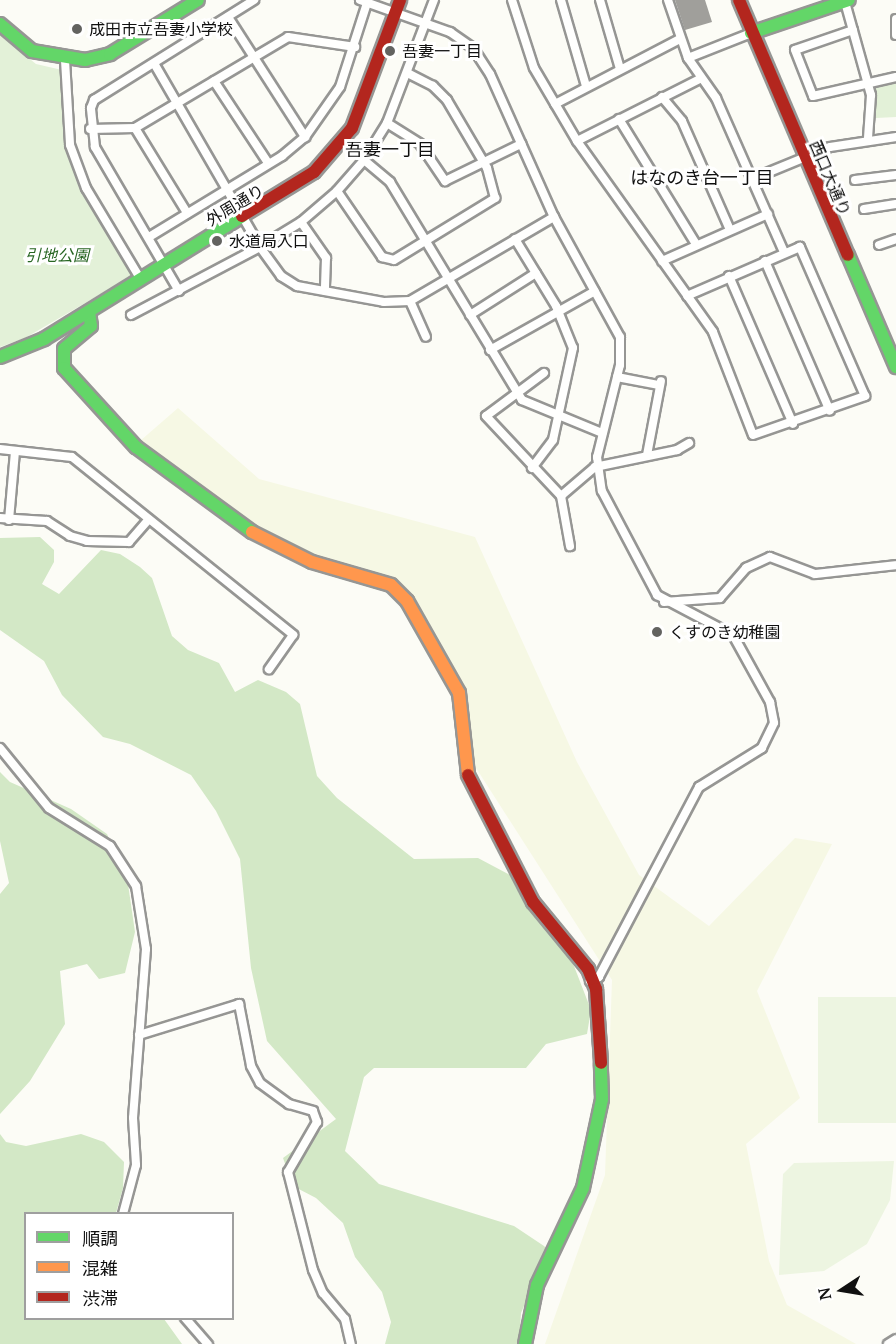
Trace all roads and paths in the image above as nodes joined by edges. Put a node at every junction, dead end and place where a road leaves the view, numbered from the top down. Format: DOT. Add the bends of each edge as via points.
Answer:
graph roads {
  1 [pos="198,0"];
  2 [pos="254,0"];
  3 [pos="400,0"];
  4 [pos="434,0"];
  5 [pos="512,0"];
  6 [pos="561,0"];
  7 [pos="600,0"];
  8 [pos="668,0"];
  9 [pos="739,0"];
  10 [pos="363,1"];
  11 [pos="847,1"];
  12 [pos="395,14"];
  13 [pos="228,18"];
  14 [pos="896,18"];
  15 [pos="0,24"];
  16 [pos="425,25"];
  17 [pos="853,30"];
  18 [pos="751,33"];
  19 [pos="896,35"];
  20 [pos="680,39"];
  21 [pos="355,47"];
  22 [pos="256,55"];
  23 [pos="688,58"];
  24 [pos="65,60"];
  25 [pos="155,65"];
  26 [pos="620,69"];
  27 [pos="407,73"];
  28 [pos="896,77"];
  29 [pos="700,79"];
  30 [pos="214,81"];
  31 [pos="867,84"];
  32 [pos="586,86"];
  33 [pos="662,97"];
  34 [pos="555,104"];
  35 [pos="174,105"];
  36 [pos="619,119"];
  37 [pos="387,123"];
  38 [pos="135,128"];
  39 [pos="90,129"];
  40 [pos="896,136"];
  41 [pos="305,137"];
  42 [pos="868,138"];
  43 [pos="577,141"];
  44 [pos="521,144"];
  45 [pos="803,157"];
  46 [pos="364,160"];
  47 [pos="482,162"];
  48 [pos="268,164"];
  49 [pos="896,175"];
  50 [pos="752,179"];
  51 [pos="855,180"];
  52 [pos="228,187"];
  53 [pos="337,191"];
  54 [pos="896,204"];
  55 [pos="864,209"];
  56 [pos="187,213"];
  57 [pos="768,214"];
  58 [pos="554,217"];
  59 [pos="245,218"];
  60 [pos="301,222"];
  61 [pos="730,230"];
  62 [pos="149,237"];
  63 [pos="515,239"];
  64 [pos="896,239"];
  65 [pos="427,243"];
  66 [pos="696,244"];
  67 [pos="879,245"];
  68 [pos="260,247"];
  69 [pos="784,252"];
  70 [pos="662,261"];
  71 [pos="765,261"];
  72 [pos="165,266"];
  73 [pos="536,273"];
  74 [pos="729,276"];
  75 [pos="449,278"];
  76 [pos="141,280"];
  77 [pos="179,291"];
  78 [pos="325,291"];
  79 [pos="595,291"];
  80 [pos="687,296"];
  81 [pos="410,301"];
  82 [pos="558,310"];
  83 [pos="89,312"];
  84 [pos="131,315"];
  85 [pos="470,315"];
  86 [pos="426,337"];
  87 [pos="490,350"];
  88 [pos="0,357"];
  89 [pos="896,367"];
  90 [pos="544,373"];
  91 [pos="617,377"];
  92 [pos="516,393"];
  93 [pos="830,411"];
  94 [pos="558,418"];
  95 [pos="793,424"];
  96 [pos="602,433"];
  97 [pos="689,443"];
  98 [pos="0,449"];
  99 [pos="15,451"];
  100 [pos="647,455"];
  101 [pos="532,468"];
  102 [pos="597,469"];
  103 [pos="561,496"];
  104 [pos="4,519"];
  105 [pos="149,519"];
  106 [pos="570,546"];
  107 [pos="896,565"];
  108 [pos="663,602"];
  109 [pos="269,669"];
  110 [pos="0,748"];
  111 [pos="590,981"];
  112 [pos="139,1035"];
  113 [pos="124,1212"];
  114 [pos="187,1320"];
  115 [pos="896,1340"];
  116 [pos="208,1344"];
  117 [pos="351,1344"];
  118 [pos="525,1344"];
  119 [pos="888,1344"];
  1 -- 24 [label="street" via="110,54"];
  2 -- 13 [label="street"];
  3 -- 12 [label="street, 外周通り"];
  4 -- 16 [label="street"];
  5 -- 34 [label="street" via="534,68"];
  6 -- 32 [label="street"];
  7 -- 26 [label="street"];
  8 -- 20 [label="street"];
  9 -- 18 [label="street, 西口大通り"];
  10 -- 12 [label="street"];
  10 -- 21 [label="street"];
  11 -- 17 [label="street"];
  11 -- 18 [label="street"];
  12 -- 16 [label="street"];
  12 -- 59 [label="street, 外周通り" via="359,114 342,142 306,178"];
  13 -- 22 [label="street"];
  13 -- 25 [label="street"];
  14 -- 19 [label="street"];
  15 -- 24 [label="street" via="32,51"];
  16 -- 27 [label="street"];
  16 -- 44 [label="street" via="450,32 473,48 501,94"];
  17 -- 31 [label="street"];
  17 -- 31 [label="street" via="798,48 795,54 816,98"];
  18 -- 23 [label="street"];
  18 -- 45 [label="street, 西口大通り"];
  20 -- 23 [label="street"];
  20 -- 26 [label="street"];
  21 -- 22 [label="street" via="296,36"];
  21 -- 41 [label="street" via="329,107"];
  22 -- 30 [label="street"];
  22 -- 41 [label="street"];
  23 -- 29 [label="street"];
  24 -- 76 [label="street" via="70,145 86,188"];
  25 -- 35 [label="street"];
  25 -- 39 [label="street" via="93,100"];
  26 -- 32 [label="street"];
  27 -- 37 [label="street"];
  27 -- 47 [label="street" via="441,93"];
  28 -- 31 [label="street"];
  29 -- 33 [label="street"];
  29 -- 50 [label="street" via="716,98"];
  30 -- 35 [label="street"];
  30 -- 48 [label="street"];
  31 -- 42 [label="street" via="872,118"];
  32 -- 34 [label="street"];
  33 -- 36 [label="street"];
  33 -- 61 [label="street" via="682,121"];
  34 -- 43 [label="street"];
  35 -- 38 [label="street"];
  35 -- 52 [label="street"];
  36 -- 43 [label="street"];
  36 -- 66 [label="street"];
  37 -- 46 [label="street"];
  37 -- 47 [label="street" via="420,144 445,181"];
  38 -- 39 [label="street"];
  38 -- 56 [label="street"];
  39 -- 62 [label="street" via="95,147"];
  40 -- 42 [label="street"];
  41 -- 48 [label="street"];
  42 -- 45 [label="street"];
  43 -- 70 [label="street"];
  44 -- 47 [label="street"];
  44 -- 58 [label="street"];
  45 -- 50 [label="street"];
  45 -- 89 [label="street, 西口大通り"];
  46 -- 53 [label="street"];
  46 -- 65 [label="street" via="390,182"];
  47 -- 65 [label="street" via="495,194 493,202"];
  48 -- 52 [label="street"];
  49 -- 51 [label="street"];
  50 -- 57 [label="street"];
  52 -- 56 [label="street"];
  52 -- 59 [label="street"];
  53 -- 60 [label="street"];
  53 -- 65 [label="street" via="385,259 398,260"];
  54 -- 55 [label="street"];
  56 -- 62 [label="street"];
  57 -- 61 [label="street"];
  57 -- 69 [label="street"];
  58 -- 63 [label="street"];
  58 -- 79 [label="street"];
  59 -- 68 [label="street"];
  59 -- 72 [label="street, 外周通り"];
  60 -- 68 [label="street"];
  60 -- 78 [label="street" via="326,258"];
  61 -- 66 [label="street"];
  62 -- 72 [label="street"];
  63 -- 73 [label="street"];
  63 -- 75 [label="street"];
  64 -- 67 [label="street"];
  65 -- 75 [label="street"];
  66 -- 70 [label="street"];
  68 -- 77 [label="street"];
  68 -- 78 [label="street" via="286,280"];
  69 -- 71 [label="street"];
  69 -- 93 [label="street" via="800,247 865,396"];
  70 -- 80 [label="street"];
  71 -- 74 [label="street"];
  71 -- 93 [label="street"];
  72 -- 76 [label="street, 外周通り"];
  72 -- 77 [label="street"];
  73 -- 82 [label="street"];
  73 -- 85 [label="street"];
  74 -- 80 [label="street"];
  74 -- 95 [label="street"];
  75 -- 81 [label="street"];
  75 -- 85 [label="street"];
  76 -- 83 [label="street, 外周通り"];
  77 -- 84 [label="street"];
  78 -- 81 [label="street"];
  79 -- 82 [label="street"];
  79 -- 91 [label="street" via="620,337"];
  80 -- 95 [label="street" via="713,332 753,435"];
  81 -- 86 [label="street"];
  82 -- 87 [label="street"];
  82 -- 94 [label="street" via="573,354"];
  83 -- 88 [label="street, 外周通り"];
  83 -- 111 [label="street" via="92,326 64,350 63,368 136,447 241,527 312,562 391,585 407,601 459,693 465,770 533,902 581,960"];
  85 -- 87 [label="street"];
  87 -- 92 [label="street"];
  90 -- 92 [label="street"];
  91 -- 96 [label="street"];
  91 -- 100 [label="street" via="660,383"];
  92 -- 94 [label="street" via="532,408"];
  92 -- 101 [label="street" via="486,416"];
  93 -- 95 [label="street"];
  94 -- 96 [label="street"];
  94 -- 101 [label="street" via="550,447"];
  96 -- 102 [label="street"];
  97 -- 100 [label="street"];
  98 -- 99 [label="street"];
  99 -- 104 [label="street"];
  99 -- 105 [label="street" via="72,457"];
  100 -- 102 [label="street"];
  101 -- 103 [label="street"];
  102 -- 103 [label="street"];
  102 -- 108 [label="street" via="602,491"];
  103 -- 106 [label="street"];
  104 -- 105 [label="street" via="47,521 70,536 87,541 129,542"];
  105 -- 109 [label="street" via="293,635"];
  107 -- 108 [label="street" via="814,574 770,557 746,568 720,598"];
  108 -- 111 [label="street" via="740,642 770,702 774,723 762,748 699,787 599,976"];
  110 -- 112 [label="street" via="49,808 110,846 136,886 146,949"];
  111 -- 118 [label="street" via="596,989 601,1028 602,1099 583,1188 537,1285"];
  112 -- 113 [label="street" via="133,1118 136,1165"];
  112 -- 117 [label="street" via="239,1004 251,1066 260,1083 289,1104 313,1111 317,1122 288,1172 313,1270 323,1293 345,1319"];
  114 -- 116 [label="street"];
  115 -- 119 [label="street"];
}
